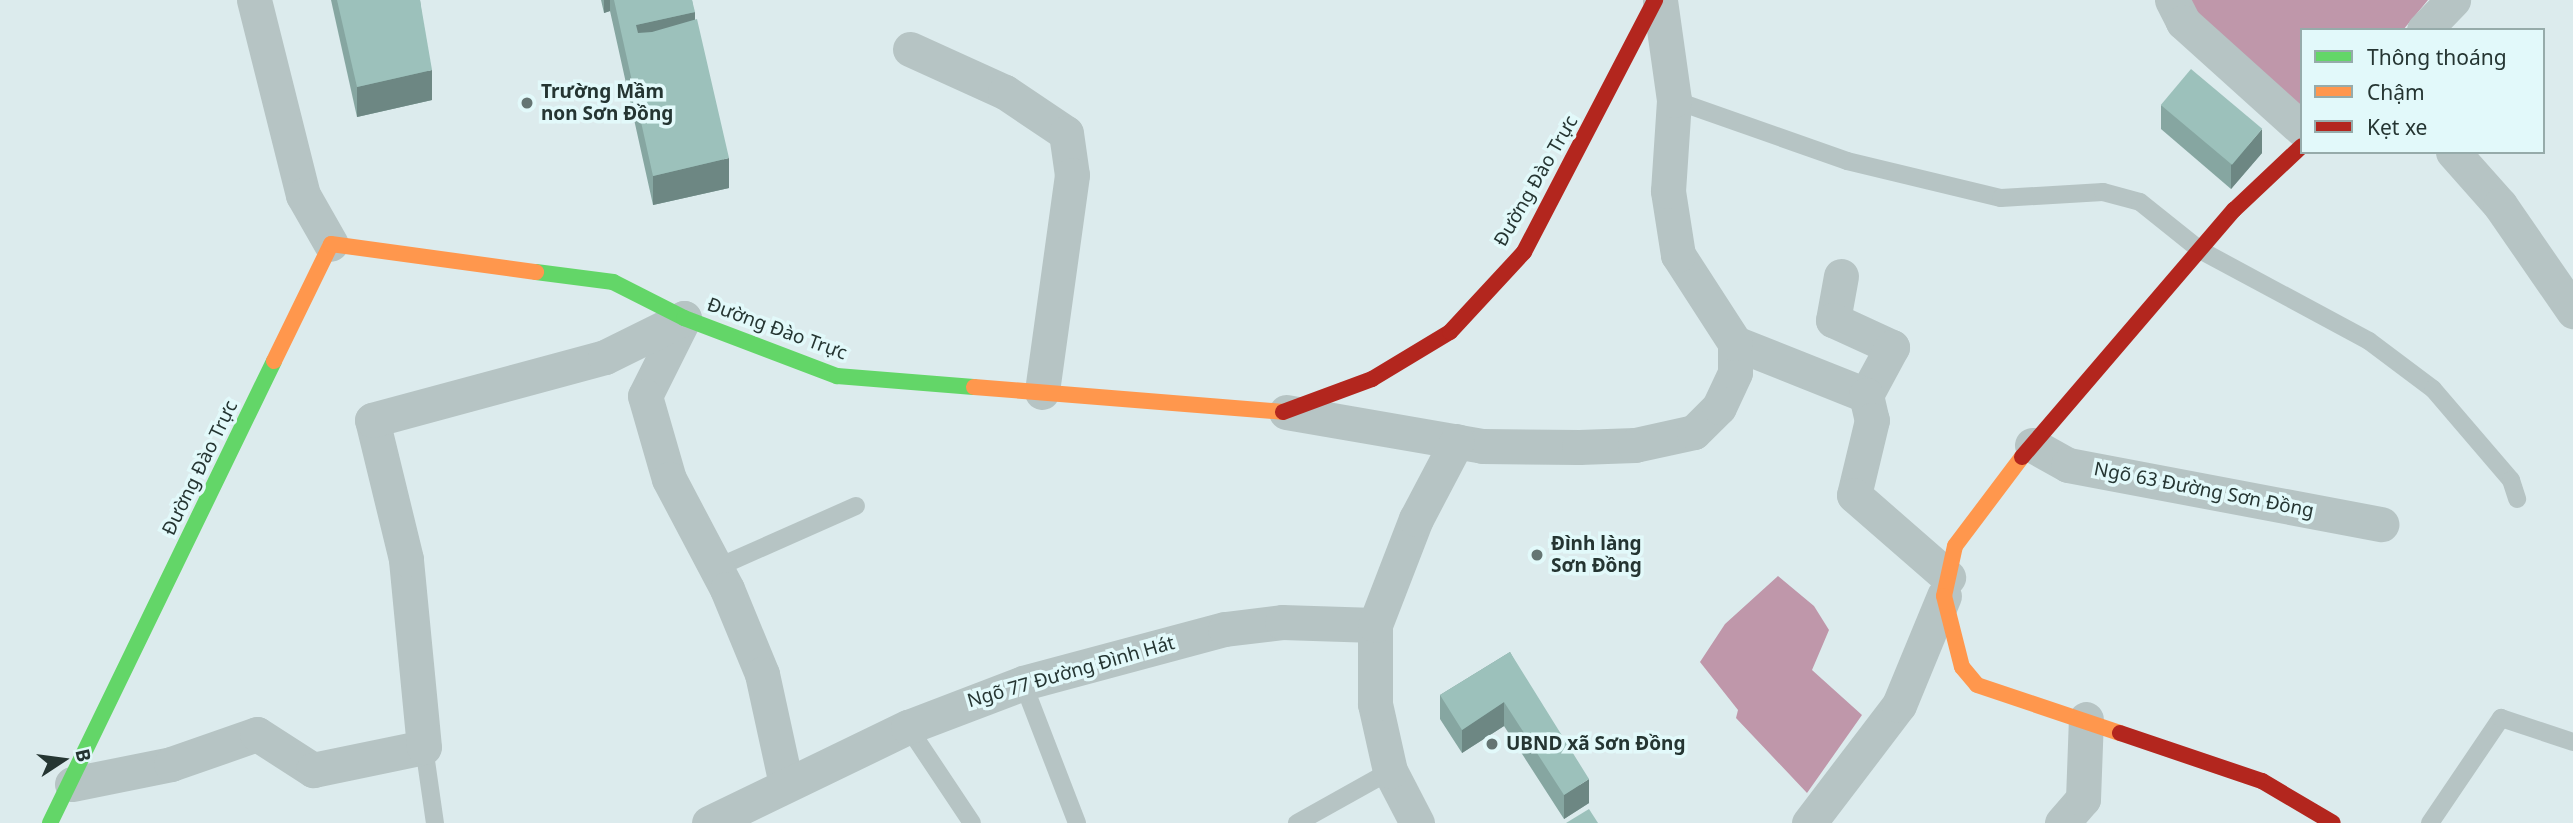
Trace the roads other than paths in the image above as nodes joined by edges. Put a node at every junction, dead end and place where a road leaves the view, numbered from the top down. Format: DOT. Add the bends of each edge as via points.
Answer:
graph roads {
  1 [pos="254,0"];
  2 [pos="1658,0"];
  3 [pos="2172,0"];
  4 [pos="2454,0"];
  5 [pos="2426,28"];
  6 [pos="910,49"];
  7 [pos="1674,100"];
  8 [pos="2300,127"];
  9 [pos="2300,148"];
  10 [pos="2455,154"];
  11 [pos="331,244"];
  12 [pos="2200,250"];
  13 [pos="1841,276"];
  14 [pos="2573,311"];
  15 [pos="684,318"];
  16 [pos="1735,344"];
  17 [pos="1042,392"];
  18 [pos="1866,395"];
  19 [pos="1286,412"];
  20 [pos="1457,442"];
  21 [pos="2032,445"];
  22 [pos="2517,499"];
  23 [pos="856,506"];
  24 [pos="2381,524"];
  25 [pos="716,568"];
  26 [pos="1946,587"];
  27 [pos="1375,625"];
  28 [pos="1023,683"];
  29 [pos="2086,719"];
  30 [pos="908,727"];
  31 [pos="2573,743"];
  32 [pos="424,747"];
  33 [pos="1390,771"];
  34 [pos="72,784"];
  35 [pos="786,784"];
  36 [pos="47,822"];
  37 [pos="435,823"];
  38 [pos="709,823"];
  39 [pos="972,823"];
  40 [pos="1077,823"];
  41 [pos="1297,823"];
  42 [pos="1416,823"];
  43 [pos="1809,823"];
  44 [pos="2062,823"];
  45 [pos="2333,823"];
  46 [pos="2430,823"];
  1 -- 11 [label="street" via="303,195"];
  2 -- 7 [label="street"];
  2 -- 19 [label="street, Đường Đào Trực" via="1524,252 1450,332 1372,379"];
  3 -- 8 [label="street" via="2173,10 2207,47"];
  4 -- 5 [label="street"];
  6 -- 17 [label="street" via="1005,92 1066,133 1072,175"];
  7 -- 12 [label="lane" via="1847,161 2001,198 2103,192 2140,202"];
  7 -- 16 [label="street" via="1668,191 1678,255"];
  9 -- 12 [label="street"];
  10 -- 14 [label="street" via="2500,205"];
  11 -- 15 [label="street, Đường Đào Trực" via="613,282"];
  11 -- 34 [label="street, Đường Đào Trực"];
  12 -- 21 [label="street"];
  12 -- 22 [label="lane" via="2369,341 2433,389 2511,480"];
  13 -- 18 [label="street" via="1833,320 1892,348"];
  15 -- 17 [label="street, Đường Đào Trực" via="838,376"];
  15 -- 25 [label="street" via="645,396 669,479"];
  15 -- 32 [label="street" via="606,357 372,420 406,559"];
  16 -- 18 [label="street"];
  16 -- 20 [label="street" via="1730,384 1719,407 1694,432 1635,445"];
  17 -- 19 [label="street, Đường Đào Trực"];
  18 -- 26 [label="street" via="1872,420 1854,495"];
  19 -- 20 [label="street"];
  20 -- 27 [label="street" via="1416,519"];
  21 -- 24 [label="street, Ngõ 63 Đường Sơn Đồng" via="2068,465"];
  21 -- 26 [label="street" via="1955,546"];
  23 -- 25 [label="lane"];
  25 -- 35 [label="street" via="762,674"];
  26 -- 29 [label="street" via="1962,667 1977,685"];
  26 -- 43 [label="street" via="1899,705"];
  27 -- 28 [label="street, Ngõ 77 Đường Đình Hát" via="1304,621 1225,629"];
  27 -- 33 [label="street" via="1375,704"];
  28 -- 30 [label="street, Ngõ 77 Đường Đình Hát"];
  28 -- 40 [label="lane"];
  29 -- 44 [label="street" via="2083,799"];
  29 -- 45 [label="street" via="2262,781"];
  30 -- 35 [label="street, Ngõ 77 Đường Đình Hát"];
  30 -- 39 [label="lane"];
  31 -- 46 [label="lane" via="2501,719"];
  32 -- 34 [label="street" via="313,770 257,734 171,764"];
  32 -- 37 [label="lane"];
  33 -- 41 [label="lane"];
  33 -- 42 [label="street"];
  34 -- 36 [label="street, Đường Đào Trực"];
  35 -- 38 [label="street, Ngõ 77 Đường Đình Hát"];
}
